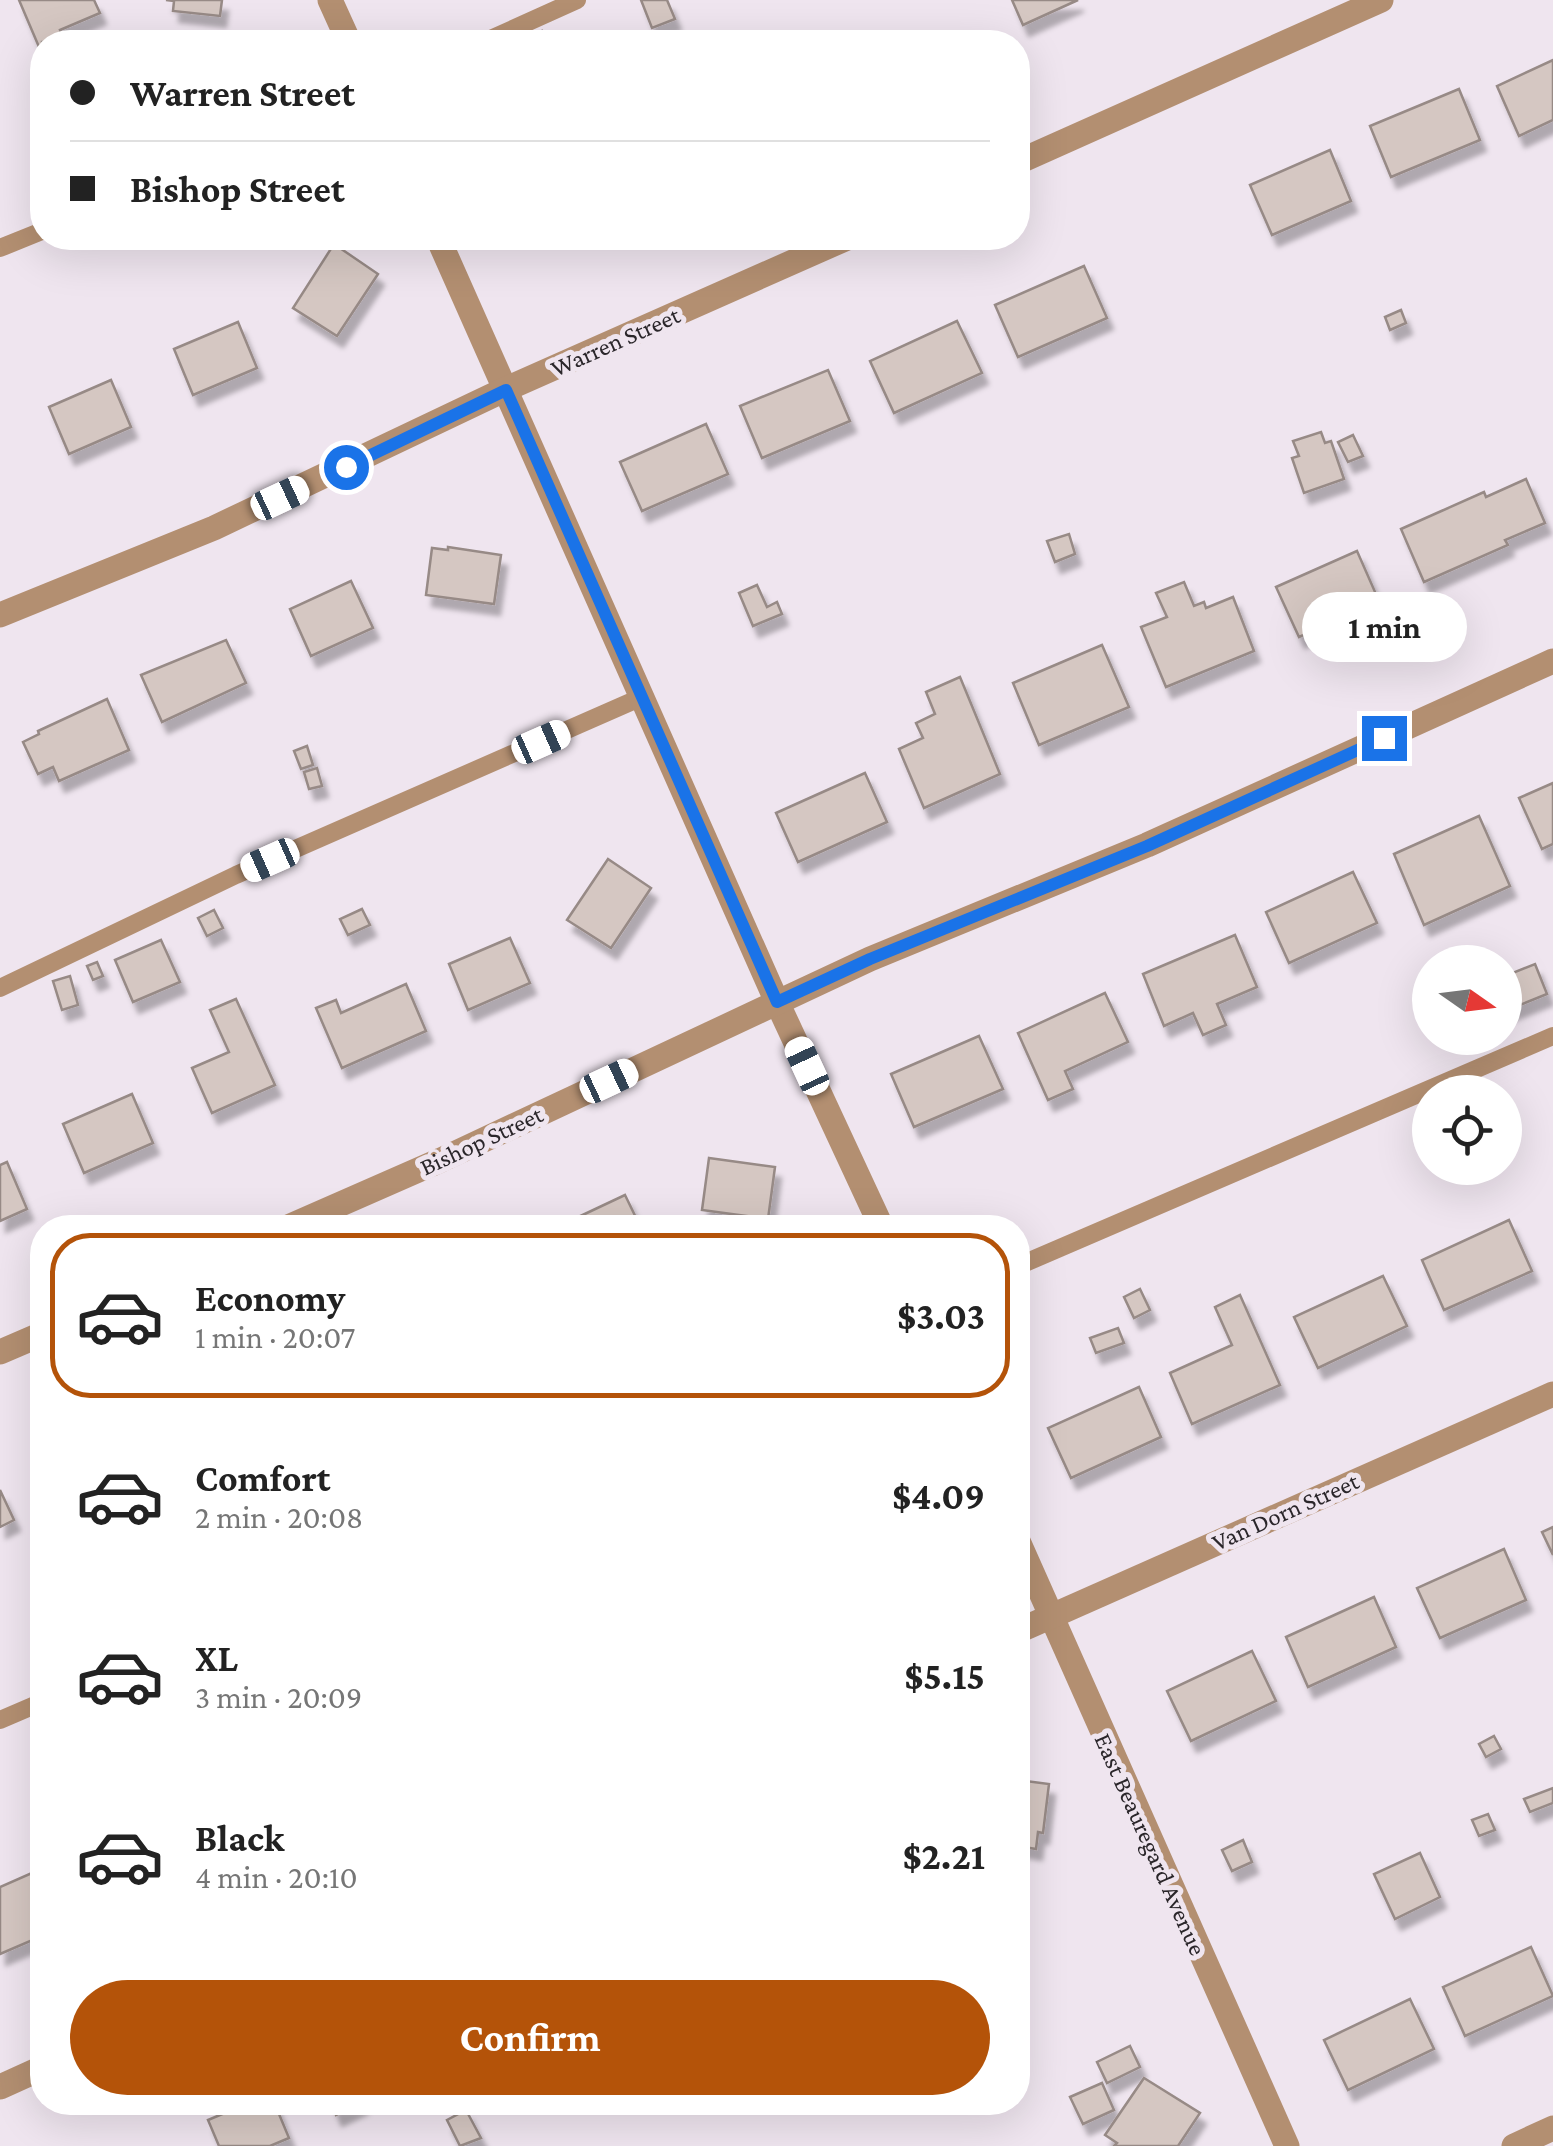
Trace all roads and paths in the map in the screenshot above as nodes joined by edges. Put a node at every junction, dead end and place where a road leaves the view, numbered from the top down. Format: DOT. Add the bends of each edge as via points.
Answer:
graph roads {
  1 [pos="330,0"];
  2 [pos="577,0"];
  3 [pos="1381,0"];
  4 [pos="344,30"];
  5 [pos="511,30"];
  6 [pos="1030,157"];
  7 [pos="30,236"];
  8 [pos="0,248"];
  9 [pos="443,250"];
  10 [pos="821,250"];
  11 [pos="506,390"];
  12 [pos="0,615"];
  13 [pos="1553,662"];
  14 [pos="642,697"];
  15 [pos="0,988"];
  16 [pos="777,1002"];
  17 [pos="1553,1036"];
  18 [pos="316,1215"];
  19 [pos="876,1215"];
  20 [pos="1030,1261"];
  21 [pos="30,1339"];
  22 [pos="0,1352"];
  23 [pos="1553,1394"];
  24 [pos="1030,1569"];
  25 [pos="1050,1616"];
  26 [pos="1030,1625"];
  27 [pos="30,1707"];
  28 [pos="0,1720"];
  29 [pos="30,2073"];
  30 [pos="0,2087"];
  31 [pos="1553,2128"];
  32 [pos="1286,2146"];
  33 [pos="1514,2146"];
  1 -- 4 [label="street"];
  2 -- 5 [label="lane"];
  3 -- 6 [label="street"];
  7 -- 8 [label="lane"];
  9 -- 11 [label="street"];
  10 -- 11 [label="street, Warren Street"];
  11 -- 12 [label="street, Warren Street" via="214,528"];
  11 -- 14 [label="street"];
  13 -- 16 [label="street, Bishop Street" via="1147,846"];
  14 -- 15 [label="lane"];
  14 -- 16 [label="street"];
  16 -- 18 [label="street, Bishop Street"];
  16 -- 19 [label="street"];
  17 -- 20 [label="lane"];
  21 -- 22 [label="street"];
  23 -- 25 [label="street, Van Dorn Street"];
  24 -- 25 [label="street, East Beauregard Avenue"];
  25 -- 26 [label="street, Van Dorn Street"];
  25 -- 32 [label="street, East Beauregard Avenue"];
  27 -- 28 [label="lane"];
  29 -- 30 [label="street"];
  31 -- 33 [label="street"];
}
